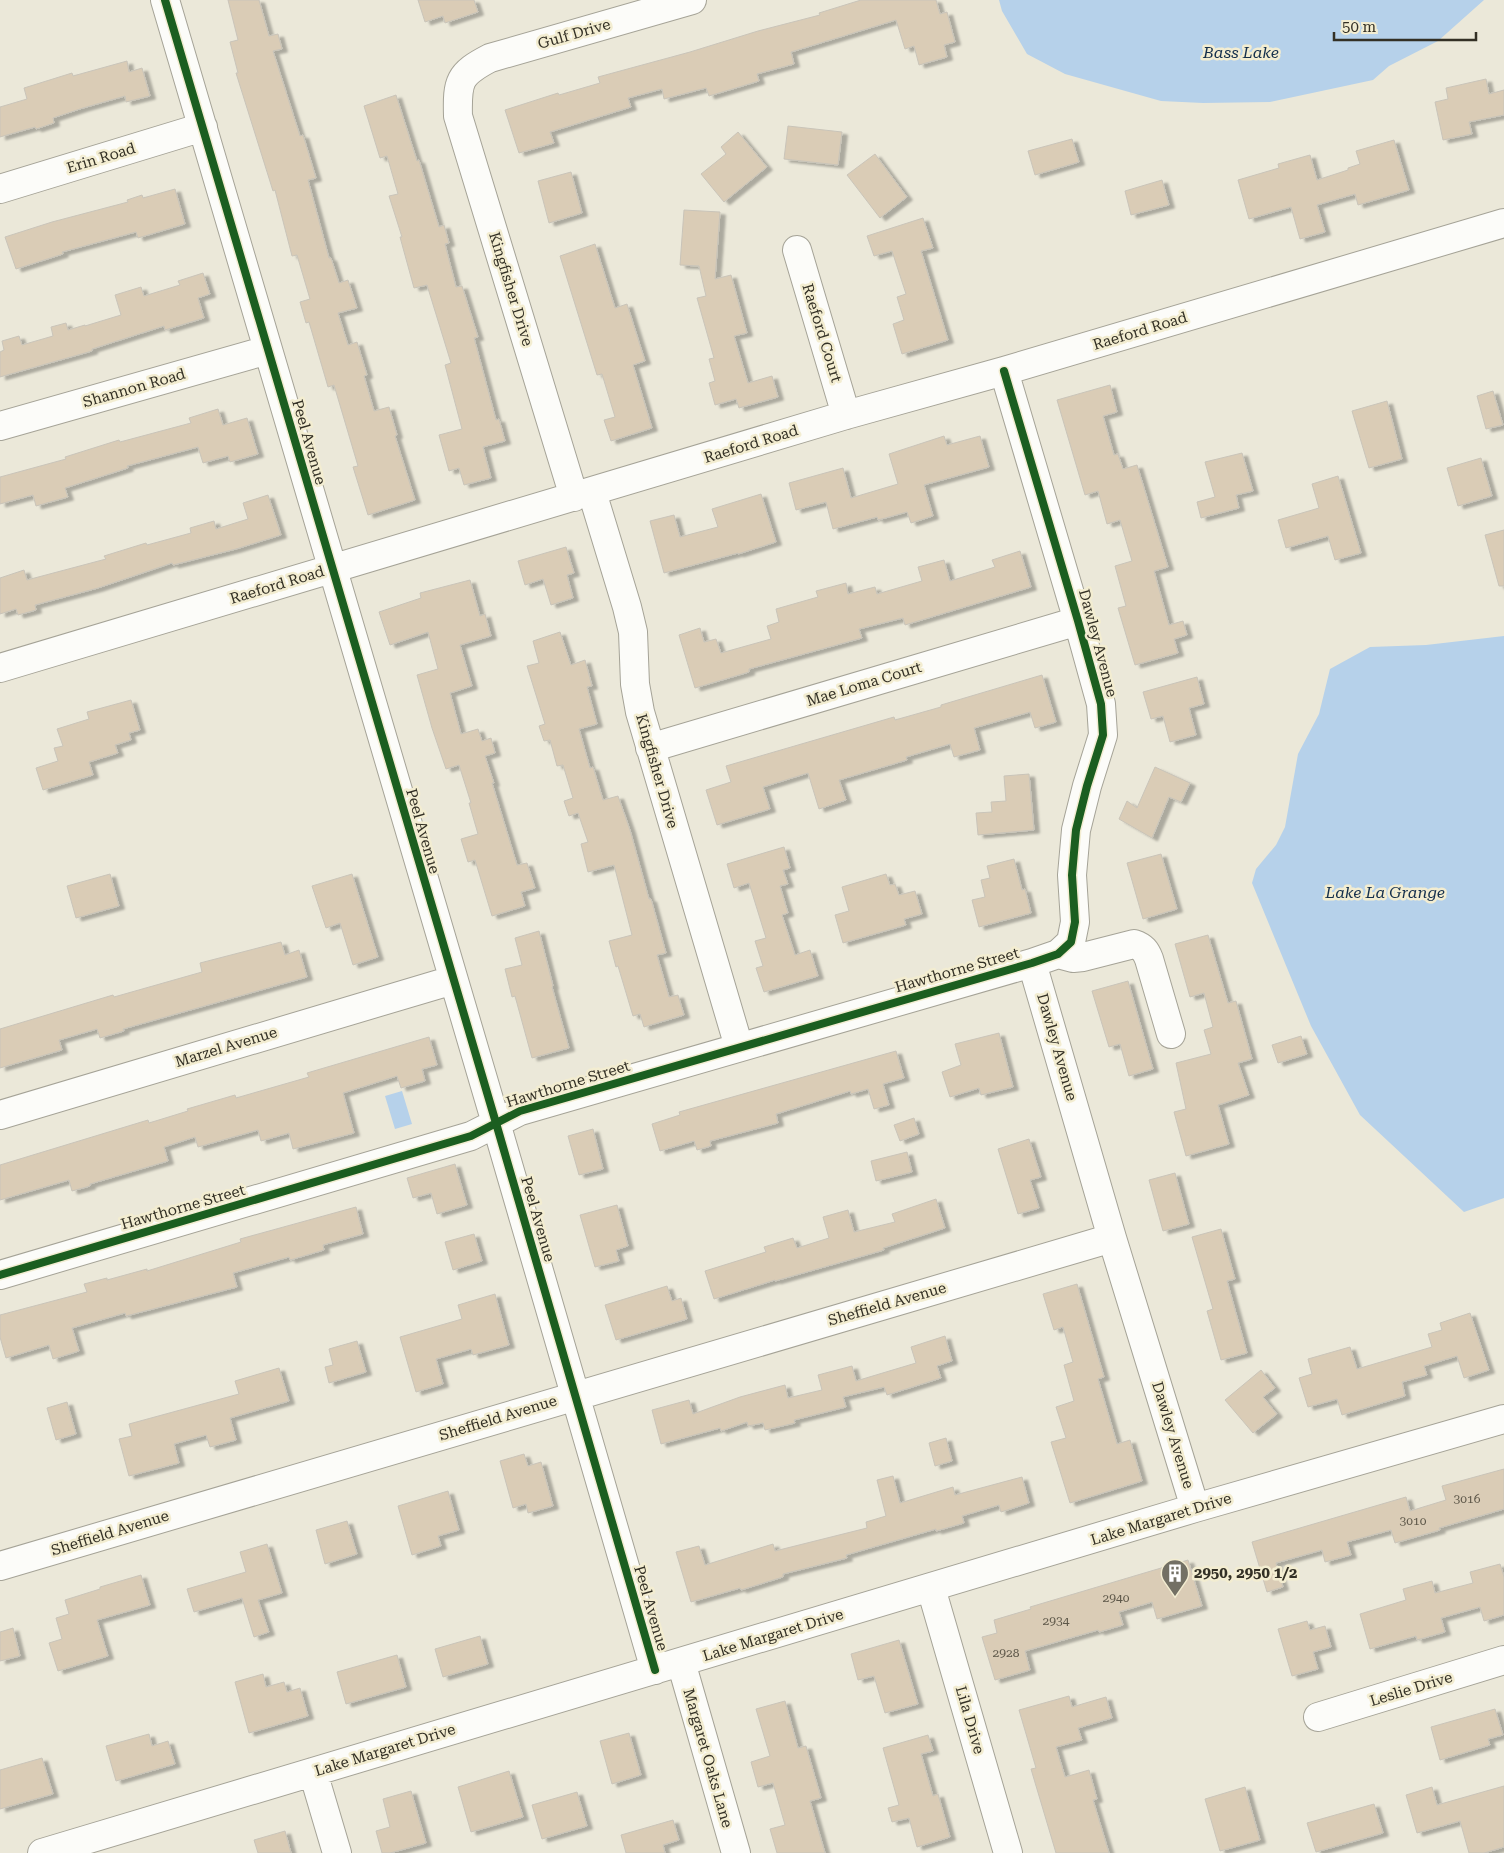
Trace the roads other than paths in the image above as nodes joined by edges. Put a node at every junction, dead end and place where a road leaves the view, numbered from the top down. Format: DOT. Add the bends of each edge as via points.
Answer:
graph roads {
  1 [pos="165,0"];
  2 [pos="692,0"];
  3 [pos="462,80"];
  4 [pos="203,128"];
  5 [pos="0,189"];
  6 [pos="1504,223"];
  7 [pos="797,250"];
  8 [pos="268,350"];
  9 [pos="1004,371"];
  10 [pos="846,415"];
  11 [pos="0,426"];
  12 [pos="583,495"];
  13 [pos="332,569"];
  14 [pos="1078,621"];
  15 [pos="0,668"];
  16 [pos="650,748"];
  17 [pos="1058,954"];
  18 [pos="1032,963"];
  19 [pos="453,980"];
  20 [pos="1171,1034"];
  21 [pos="739,1047"];
  22 [pos="0,1115"];
  23 [pos="496,1123"];
  24 [pos="1112,1238"];
  25 [pos="0,1275"];
  26 [pos="575,1395"];
  27 [pos="1504,1419"];
  28 [pos="1195,1508"];
  29 [pos="0,1566"];
  30 [pos="931,1588"];
  31 [pos="1504,1660"];
  32 [pos="681,1662"];
  33 [pos="655,1670"];
  34 [pos="1318,1717"];
  35 [pos="313,1772"];
  36 [pos="51,1852"];
  37 [pos="337,1853"];
  38 [pos="736,1853"];
  39 [pos="1008,1853"];
  1 -- 4 [label="street, Peel Avenue"];
  2 -- 3 [label="street, Gulf Drive" via="490,58 471,68"];
  3 -- 12 [label="street, Kingfisher Drive" via="457,98 458,116"];
  4 -- 5 [label="street, Erin Road"];
  4 -- 8 [label="street, Peel Avenue"];
  6 -- 9 [label="street, Raeford Road"];
  7 -- 10 [label="street, Raeford Court"];
  8 -- 11 [label="street, Shannon Road"];
  8 -- 13 [label="street, Peel Avenue"];
  9 -- 10 [label="street, Raeford Road"];
  9 -- 14 [label="street, Dawley Avenue"];
  10 -- 12 [label="street, Raeford Road"];
  12 -- 13 [label="street, Raeford Road"];
  12 -- 16 [label="street, Kingfisher Drive" via="627,607 633,632 635,684"];
  13 -- 15 [label="street, Raeford Road"];
  13 -- 19 [label="street, Peel Avenue"];
  14 -- 16 [label="street, Mae Loma Court"];
  14 -- 17 [label="street, Dawley Avenue" via="1101,704 1103,735 1076,830 1072,875 1075,922 1071,942"];
  16 -- 21 [label="street, Kingfisher Drive"];
  17 -- 18 [label="street"];
  17 -- 20 [label="street" via="1073,958 1134,944 1142,947 1149,959"];
  18 -- 21 [label="street, Hawthorne Street"];
  18 -- 24 [label="street, Dawley Avenue"];
  19 -- 22 [label="street, Marzel Avenue"];
  19 -- 23 [label="street, Peel Avenue"];
  21 -- 23 [label="street, Hawthorne Street" via="520,1111"];
  23 -- 25 [label="street, Hawthorne Street" via="471,1136"];
  23 -- 26 [label="street, Peel Avenue"];
  24 -- 26 [label="street, Sheffield Avenue"];
  24 -- 28 [label="street, Dawley Avenue"];
  26 -- 29 [label="street, Sheffield Avenue"];
  26 -- 33 [label="street, Peel Avenue"];
  27 -- 28 [label="street, Lake Margaret Drive"];
  28 -- 30 [label="street, Lake Margaret Drive"];
  30 -- 32 [label="street, Lake Margaret Drive"];
  30 -- 39 [label="street, Lila Drive"];
  31 -- 34 [label="street, Leslie Drive"];
  32 -- 33 [label="street, Lake Margaret Drive"];
  32 -- 38 [label="street, Margaret Oaks Lane"];
  33 -- 35 [label="street, Lake Margaret Drive"];
  35 -- 36 [label="street, Lake Margaret Drive"];
  35 -- 37 [label="street"];
}
